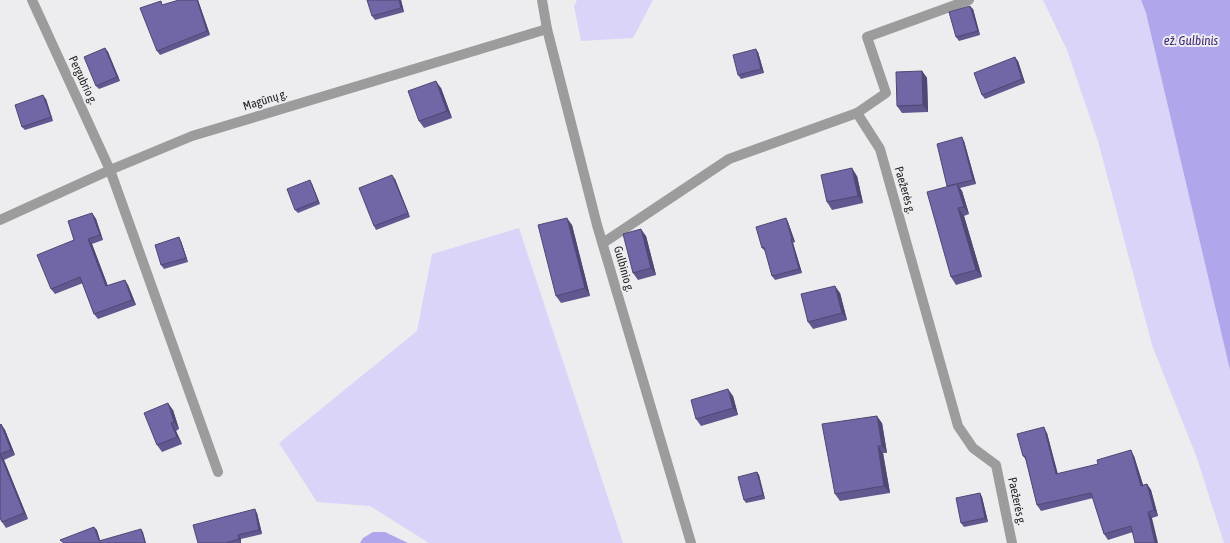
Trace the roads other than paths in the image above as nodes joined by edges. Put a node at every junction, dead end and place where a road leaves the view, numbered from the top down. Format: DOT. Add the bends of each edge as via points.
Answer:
graph roads {
  1 [pos="32,0"];
  2 [pos="542,0"];
  3 [pos="969,0"];
  4 [pos="547,29"];
  5 [pos="857,113"];
  6 [pos="110,170"];
  7 [pos="0,220"];
  8 [pos="603,243"];
  9 [pos="218,472"];
  10 [pos="691,543"];
  11 [pos="1012,543"];
  1 -- 6 [label="street, Pergubrio g."];
  2 -- 4 [label="street, Gulbinio g."];
  3 -- 5 [label="street" via="867,37 886,93"];
  4 -- 6 [label="street, Magūnų g." via="192,136"];
  4 -- 8 [label="street, Gulbinio g."];
  5 -- 8 [label="street" via="729,159"];
  5 -- 11 [label="street, Paežerės g." via="880,149 958,426 973,448 996,465"];
  6 -- 7 [label="street, Magūnų g."];
  6 -- 9 [label="street, Pergubrio g."];
  8 -- 10 [label="street, Gulbinio g."];
}
